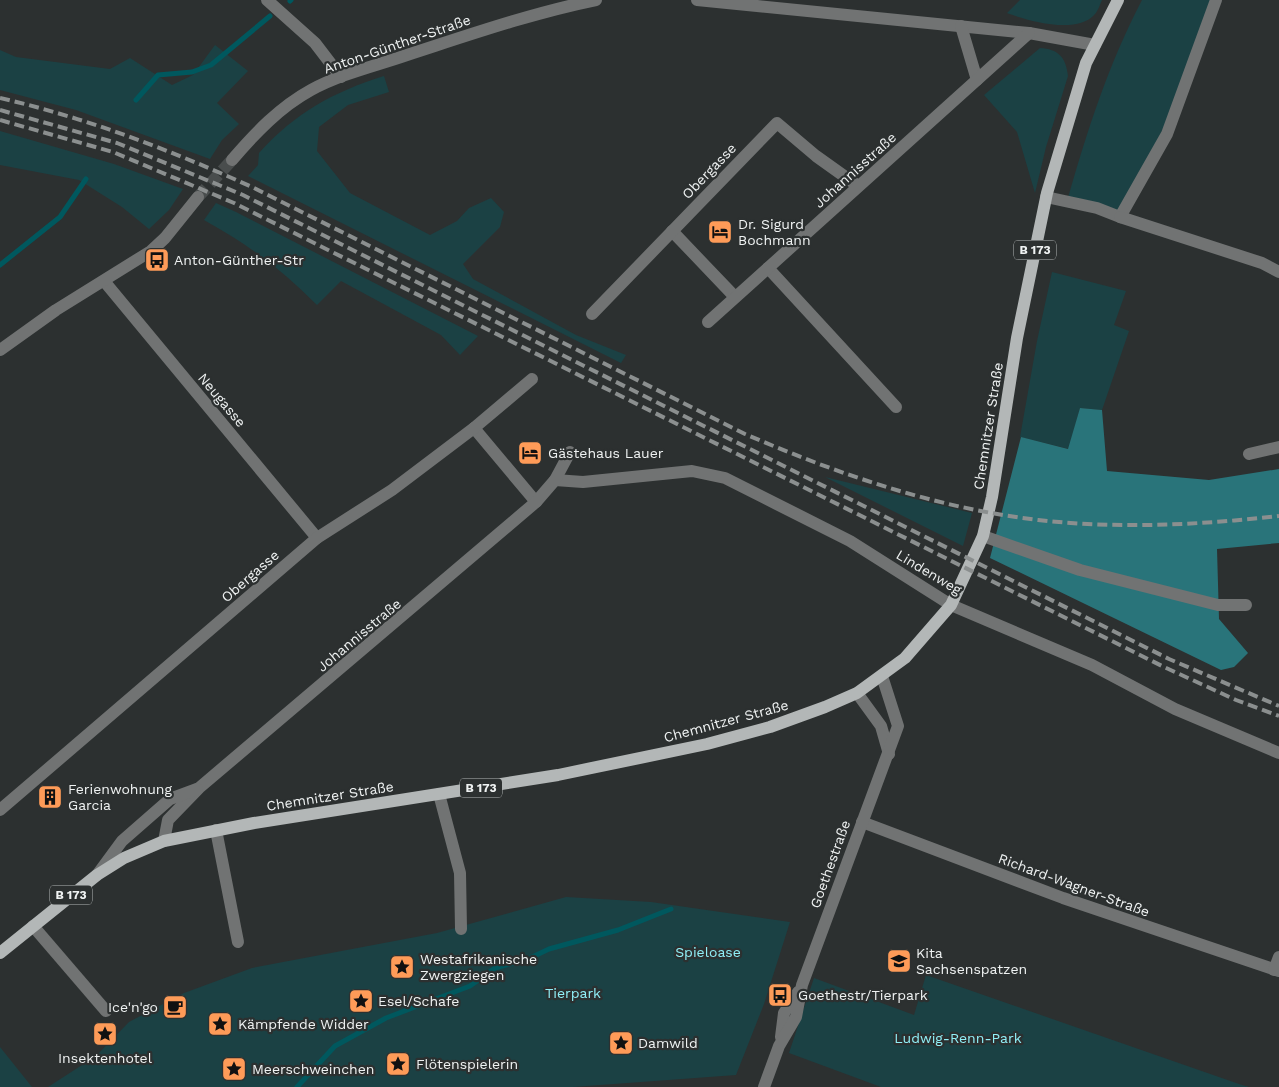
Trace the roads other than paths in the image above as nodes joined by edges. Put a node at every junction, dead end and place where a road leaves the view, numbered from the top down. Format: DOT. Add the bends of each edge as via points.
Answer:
graph roads {
  1 [pos="267,0"];
  2 [pos="596,0"];
  3 [pos="697,0"];
  4 [pos="1118,0"];
  5 [pos="1216,0"];
  6 [pos="961,26"];
  7 [pos="1029,33"];
  8 [pos="1095,45"];
  9 [pos="341,77"];
  10 [pos="977,80"];
  11 [pos="232,160"];
  12 [pos="858,186"];
  13 [pos="198,196"];
  14 [pos="1046,197"];
  15 [pos="1120,216"];
  16 [pos="672,231"];
  17 [pos="768,268"];
  18 [pos="1279,272"];
  19 [pos="104,281"];
  20 [pos="735,297"];
  21 [pos="592,314"];
  22 [pos="708,322"];
  23 [pos="0,350"];
  24 [pos="532,379"];
  25 [pos="896,407"];
  26 [pos="474,428"];
  27 [pos="1279,447"];
  28 [pos="570,452"];
  29 [pos="1249,454"];
  30 [pos="555,480"];
  31 [pos="536,502"];
  32 [pos="983,536"];
  33 [pos="317,538"];
  34 [pos="952,604"];
  35 [pos="1246,605"];
  36 [pos="882,676"];
  37 [pos="857,693"];
  38 [pos="1279,753"];
  39 [pos="888,754"];
  40 [pos="199,788"];
  41 [pos="439,794"];
  42 [pos="0,810"];
  43 [pos="862,822"];
  44 [pos="216,830"];
  45 [pos="164,841"];
  46 [pos="97,875"];
  47 [pos="33,926"];
  48 [pos="461,929"];
  49 [pos="238,942"];
  50 [pos="0,953"];
  51 [pos="1279,957"];
  52 [pos="1277,970"];
  53 [pos="106,1011"];
  54 [pos="764,1087"];
  1 -- 9 [label="street" via="315,43"];
  2 -- 9 [label="street, Anton-Günther-Straße" via="496,27"];
  3 -- 6 [label="street"];
  4 -- 8 [label="main road, Chemnitzer Straße / B 173"];
  5 -- 15 [label="street" via="1167,134"];
  6 -- 7 [label="street"];
  6 -- 10 [label="street"];
  7 -- 8 [label="street"];
  7 -- 10 [label="street, Johannisstraße"];
  8 -- 14 [label="main road, Chemnitzer Straße / B 173" via="1086,63"];
  9 -- 11 [label="street, Anton-Günther-Straße" via="311,90 288,105 255,133"];
  10 -- 12 [label="street, Johannisstraße"];
  12 -- 16 [label="street, Obergasse" via="777,123"];
  12 -- 17 [label="street, Johannisstraße"];
  13 -- 19 [label="street" via="151,251"];
  14 -- 15 [label="street" via="1082,211"];
  14 -- 32 [label="main road, Chemnitzer Straße / B 173" via="1017,338"];
  15 -- 18 [label="street" via="1262,263"];
  16 -- 20 [label="street"];
  16 -- 21 [label="street, Obergasse"];
  17 -- 20 [label="street, Johannisstraße"];
  17 -- 25 [label="street"];
  19 -- 23 [label="street"];
  19 -- 33 [label="street, Neugasse"];
  20 -- 22 [label="street, Johannisstraße"];
  24 -- 26 [label="street, Obergasse"];
  26 -- 31 [label="street"];
  26 -- 33 [label="street, Obergasse" via="392,490"];
  27 -- 29 [label="street"];
  28 -- 30 [label="street, Johannisstraße"];
  30 -- 31 [label="street, Johannisstraße"];
  30 -- 34 [label="street, Lindenweg" via="583,482 674,471 715,474 850,541"];
  31 -- 40 [label="street, Johannisstraße"];
  32 -- 34 [label="main road, Chemnitzer Straße / B 173"];
  32 -- 35 [label="street" via="1080,570 1218,604"];
  33 -- 42 [label="street, Obergasse"];
  34 -- 36 [label="main road, Chemnitzer Straße / B 173" via="905,658"];
  34 -- 38 [label="street, Lindenweg" via="1092,665 1175,709"];
  36 -- 37 [label="main road, Chemnitzer Straße / B 173"];
  36 -- 39 [label="street, Goethestraße" via="898,726"];
  37 -- 39 [label="street" via="881,726"];
  37 -- 41 [label="main road, Chemnitzer Straße / B 173" via="770,727 706,744 558,776"];
  39 -- 43 [label="street, Goethestraße"];
  40 -- 45 [label="street, Johannisstraße" via="168,820"];
  40 -- 46 [label="street, Johannisstraße" via="170,799 122,841"];
  41 -- 44 [label="main road, Chemnitzer Straße / B 173"];
  41 -- 48 [label="street" via="460,873"];
  43 -- 52 [label="street, Richard-Wagner-Straße" via="1063,898"];
  43 -- 54 [label="street, Goethestraße" via="802,985 796,1017"];
  44 -- 45 [label="main road, Chemnitzer Straße / B 173"];
  44 -- 49 [label="street"];
  45 -- 46 [label="main road, Chemnitzer Straße / B 173" via="131,854"];
  46 -- 47 [label="main road, Chemnitzer Straße / B 173"];
  47 -- 50 [label="main road, Chemnitzer Straße / B 173"];
  47 -- 53 [label="street"];
  51 -- 52 [label="street"];
}
